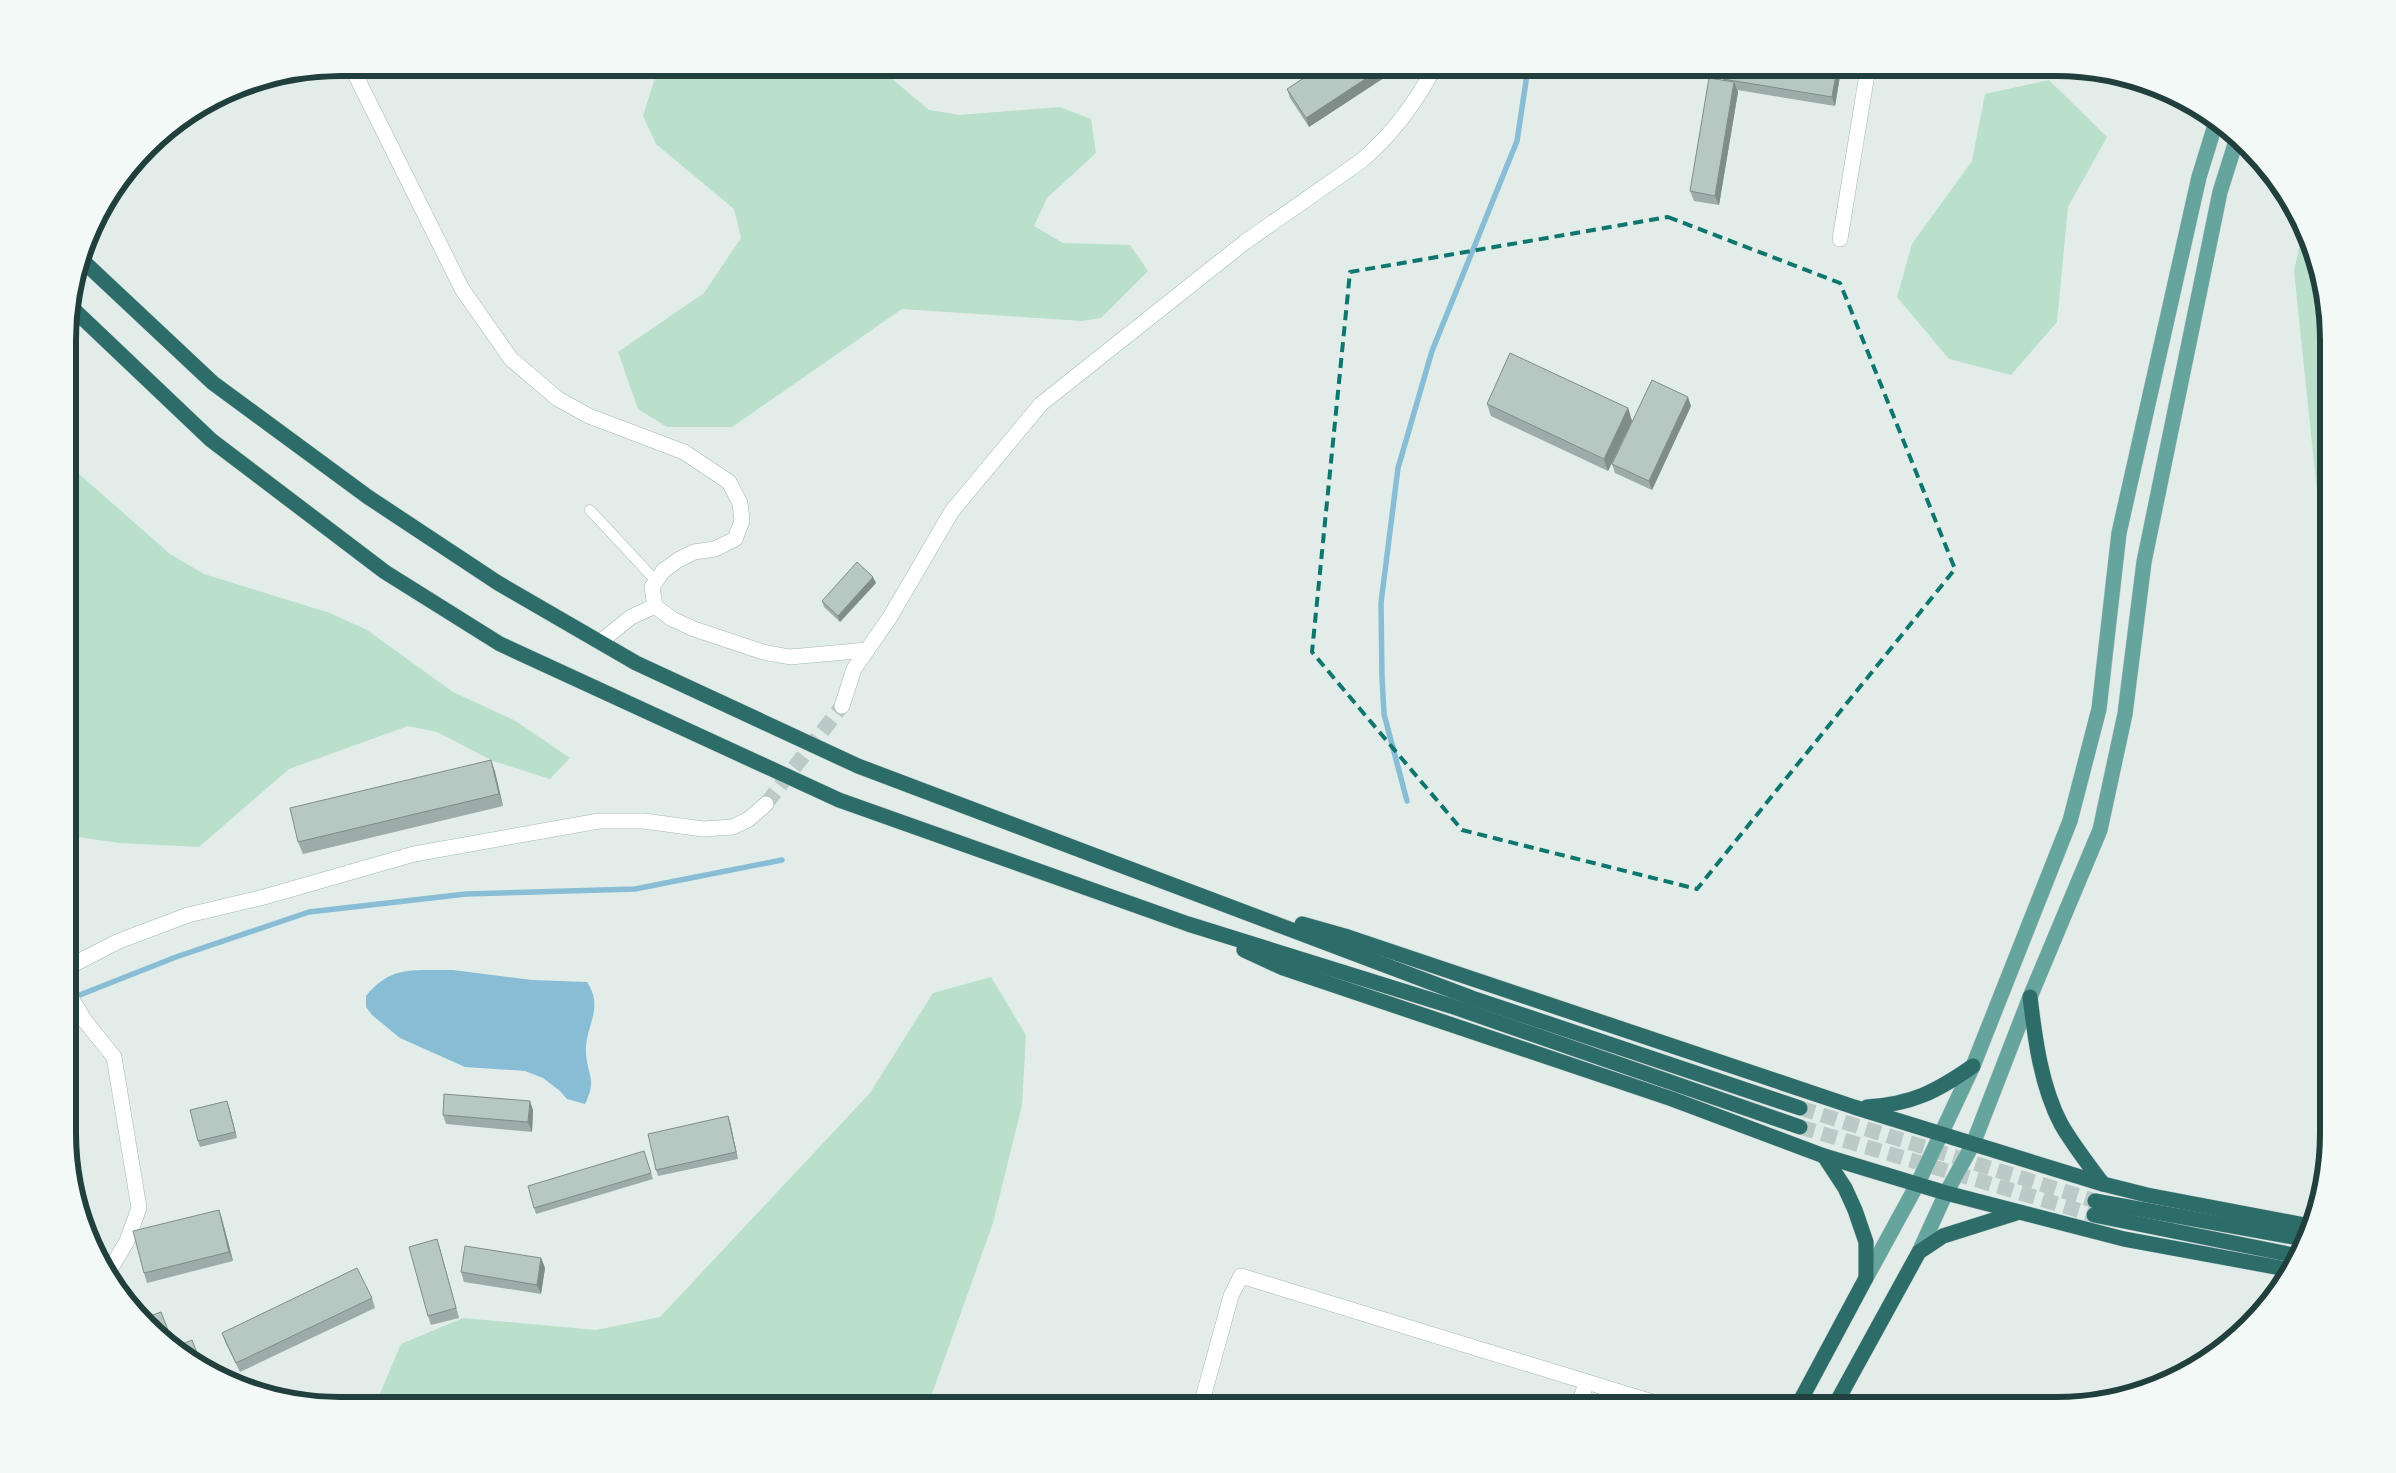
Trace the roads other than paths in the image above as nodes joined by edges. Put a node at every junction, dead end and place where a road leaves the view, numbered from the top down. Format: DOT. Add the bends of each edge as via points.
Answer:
graph roads {
  1 [pos="356,76"];
  2 [pos="1429,76"];
  3 [pos="1867,76"];
  4 [pos="2214,129"];
  5 [pos="2234,146"];
  6 [pos="1840,239"];
  7 [pos="87,265"];
  8 [pos="78,314"];
  9 [pos="590,510"];
  10 [pos="656,581"];
  11 [pos="655,606"];
  12 [pos="600,642"];
  13 [pos="867,650"];
  14 [pos="842,706"];
  15 [pos="766,804"];
  16 [pos="1201,895"];
  17 [pos="1188,924"];
  18 [pos="76,963"];
  19 [pos="2030,997"];
  20 [pos="76,1006"];
  21 [pos="1973,1066"];
  22 [pos="1800,1108"];
  23 [pos="1854,1108"];
  24 [pos="1800,1127"];
  25 [pos="1942,1133"];
  26 [pos="1973,1144"];
  27 [pos="1824,1156"];
  28 [pos="1918,1183"];
  29 [pos="2103,1184"];
  30 [pos="1946,1193"];
  31 [pos="2016,1213"];
  32 [pos="2303,1225"];
  33 [pos="2298,1238"];
  34 [pos="1919,1252"];
  35 [pos="2290,1254"];
  36 [pos="112,1265"];
  37 [pos="2282,1268"];
  38 [pos="1866,1278"];
  39 [pos="1587,1382"];
  40 [pos="1203,1397"];
  41 [pos="1581,1397"];
  42 [pos="1636,1397"];
  43 [pos="1802,1397"];
  44 [pos="1839,1397"];
  1 -- 10 [label="street" via="462,288 511,359 558,399 588,416 684,452 729,482 740,503 742,521 734,539 715,549 694,552 678,560"];
  2 -- 13 [label="street" via="1407,114 1378,147 1245,242 1041,404 952,511"];
  3 -- 6 [label="street"];
  4 -- 21 [label="main road" via="2199,177 2119,533 2097,718 2070,821"];
  5 -- 19 [label="main road" via="2220,192 2144,562 2125,714 2100,830"];
  7 -- 12 [label="highway" via="213,383 236,400 376,502 498,583"];
  8 -- 17 [label="highway" via="211,440 385,572 500,644 839,800"];
  9 -- 10 [label="lane"];
  10 -- 11 [label="street" via="652,588"];
  11 -- 12 [label="street" via="631,617"];
  11 -- 13 [label="street" via="672,619 694,629 763,652 790,657"];
  12 -- 16 [label="highway" via="636,663 858,766"];
  13 -- 14 [label="street" via="854,669"];
  15 -- 18 [label="street" via="749,819 733,826 703,829 644,821 599,821 414,854 188,915 119,941"];
  16 -- 22 [label="highway" via="1472,998"];
  16 -- 23 [label="highway" via="1348,937"];
  17 -- 24 [label="highway" via="1451,1006"];
  17 -- 27 [label="highway" via="1283,968 1672,1099"];
  19 -- 26 [label="main road"];
  19 -- 29 [label="highway" via="2034,1038 2061,1122 2081,1156"];
  20 -- 36 [label="street" via="114,1057 139,1208 127,1240"];
  21 -- 23 [label="highway" via="1928,1094 1896,1105"];
  21 -- 25 [label="main road"];
  23 -- 25 [label="highway"];
  25 -- 26 [label="highway"];
  25 -- 28 [label="main road"];
  26 -- 29 [label="highway"];
  26 -- 30 [label="main road"];
  27 -- 28 [label="highway"];
  27 -- 38 [label="highway" via="1855,1210 1866,1242"];
  28 -- 30 [label="highway"];
  28 -- 38 [label="main road"];
  29 -- 32 [label="highway"];
  30 -- 31 [label="highway"];
  30 -- 34 [label="main road"];
  31 -- 34 [label="highway" via="1943,1236"];
  31 -- 37 [label="highway" via="2124,1238"];
  33 -- 35 [label="highway" via="2094,1208"];
  34 -- 44 [label="highway"];
  38 -- 43 [label="highway"];
  39 -- 40 [label="street" via="1241,1276 1231,1296"];
  39 -- 41 [label="street"];
  39 -- 42 [label="street"];
}
